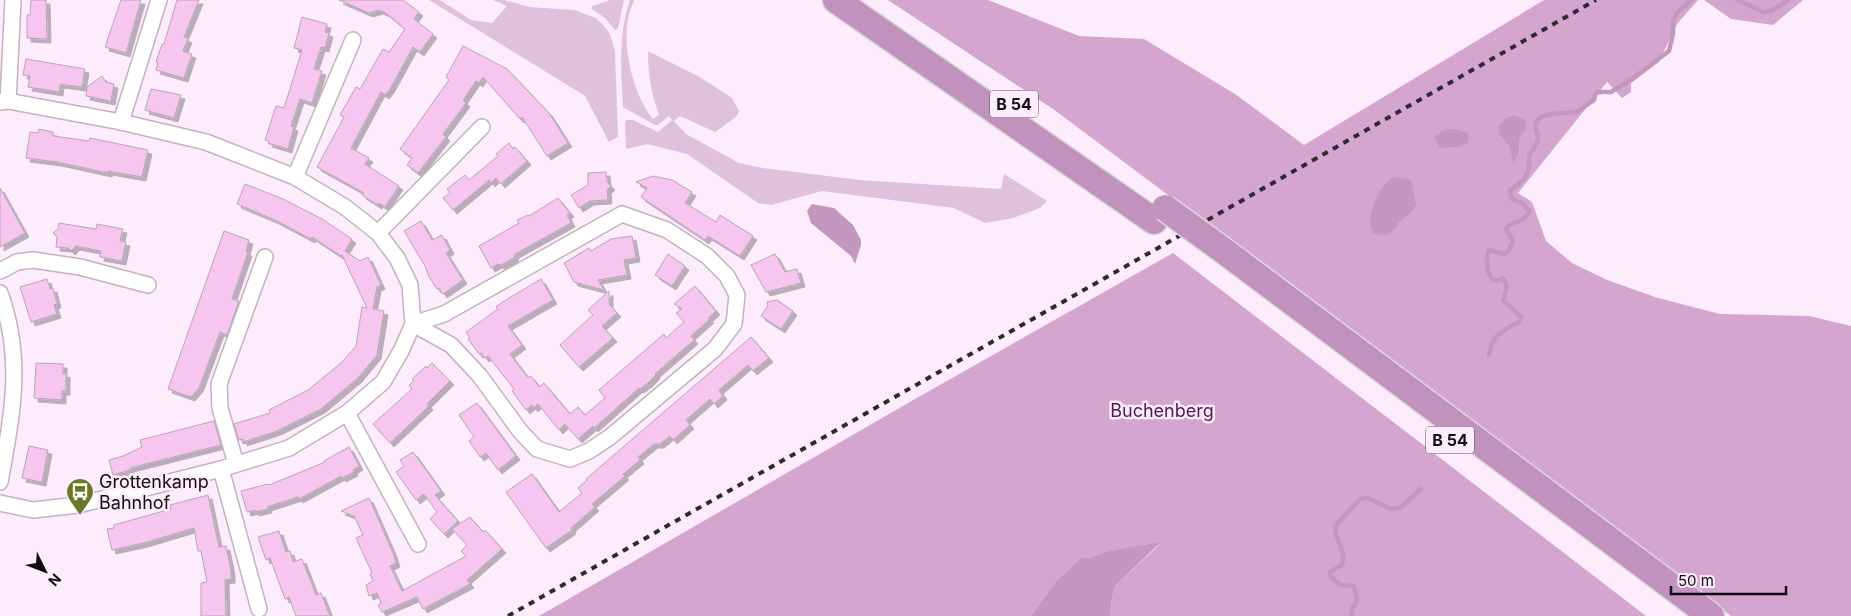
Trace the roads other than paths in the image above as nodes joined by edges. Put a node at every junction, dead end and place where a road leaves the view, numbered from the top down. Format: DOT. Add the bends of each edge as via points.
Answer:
graph roads {
  1 [pos="13,0"];
  2 [pos="159,0"];
  3 [pos="836,0"];
  4 [pos="863,0"];
  5 [pos="353,40"];
  6 [pos="4,102"];
  7 [pos="121,122"];
  8 [pos="482,127"];
  9 [pos="295,177"];
  10 [pos="1159,215"];
  11 [pos="378,233"];
  12 [pos="264,257"];
  13 [pos="1219,258"];
  14 [pos="0,271"];
  15 [pos="148,285"];
  16 [pos="0,293"];
  17 [pos="413,324"];
  18 [pos="347,413"];
  19 [pos="236,464"];
  20 [pos="221,469"];
  21 [pos="0,482"];
  22 [pos="0,504"];
  23 [pos="418,544"];
  24 [pos="259,609"];
  25 [pos="1686,616"];
  26 [pos="1712,616"];
  1 -- 6 [label="street"];
  2 -- 7 [label="street"];
  3 -- 10 [label="highway, B 54"];
  4 -- 10 [label="highway, B 54"];
  5 -- 9 [label="street"];
  6 -- 7 [label="street"];
  7 -- 9 [label="street" via="206,142"];
  8 -- 11 [label="street"];
  9 -- 11 [label="street" via="345,207"];
  10 -- 13 [label="highway, B 54, bridge"];
  11 -- 17 [label="street" via="397,258 410,285"];
  12 -- 19 [label="street" via="219,384 220,408"];
  13 -- 25 [label="highway, B 54"];
  13 -- 26 [label="highway, B 54"];
  14 -- 15 [label="street" via="17,262 33,260"];
  16 -- 21 [label="street" via="12,340 15,375 13,412"];
  17 -- 17 [label="street" via="444,314 622,214 667,230 706,256 727,276 737,295 734,324 715,349 610,437 570,459 537,449 480,376 450,346"];
  17 -- 18 [label="street" via="402,351 383,382"];
  18 -- 19 [label="street" via="289,448"];
  18 -- 23 [label="street"];
  19 -- 20 [label="street"];
  20 -- 22 [label="street" via="78,505 34,510"];
  20 -- 24 [label="street"];
}
